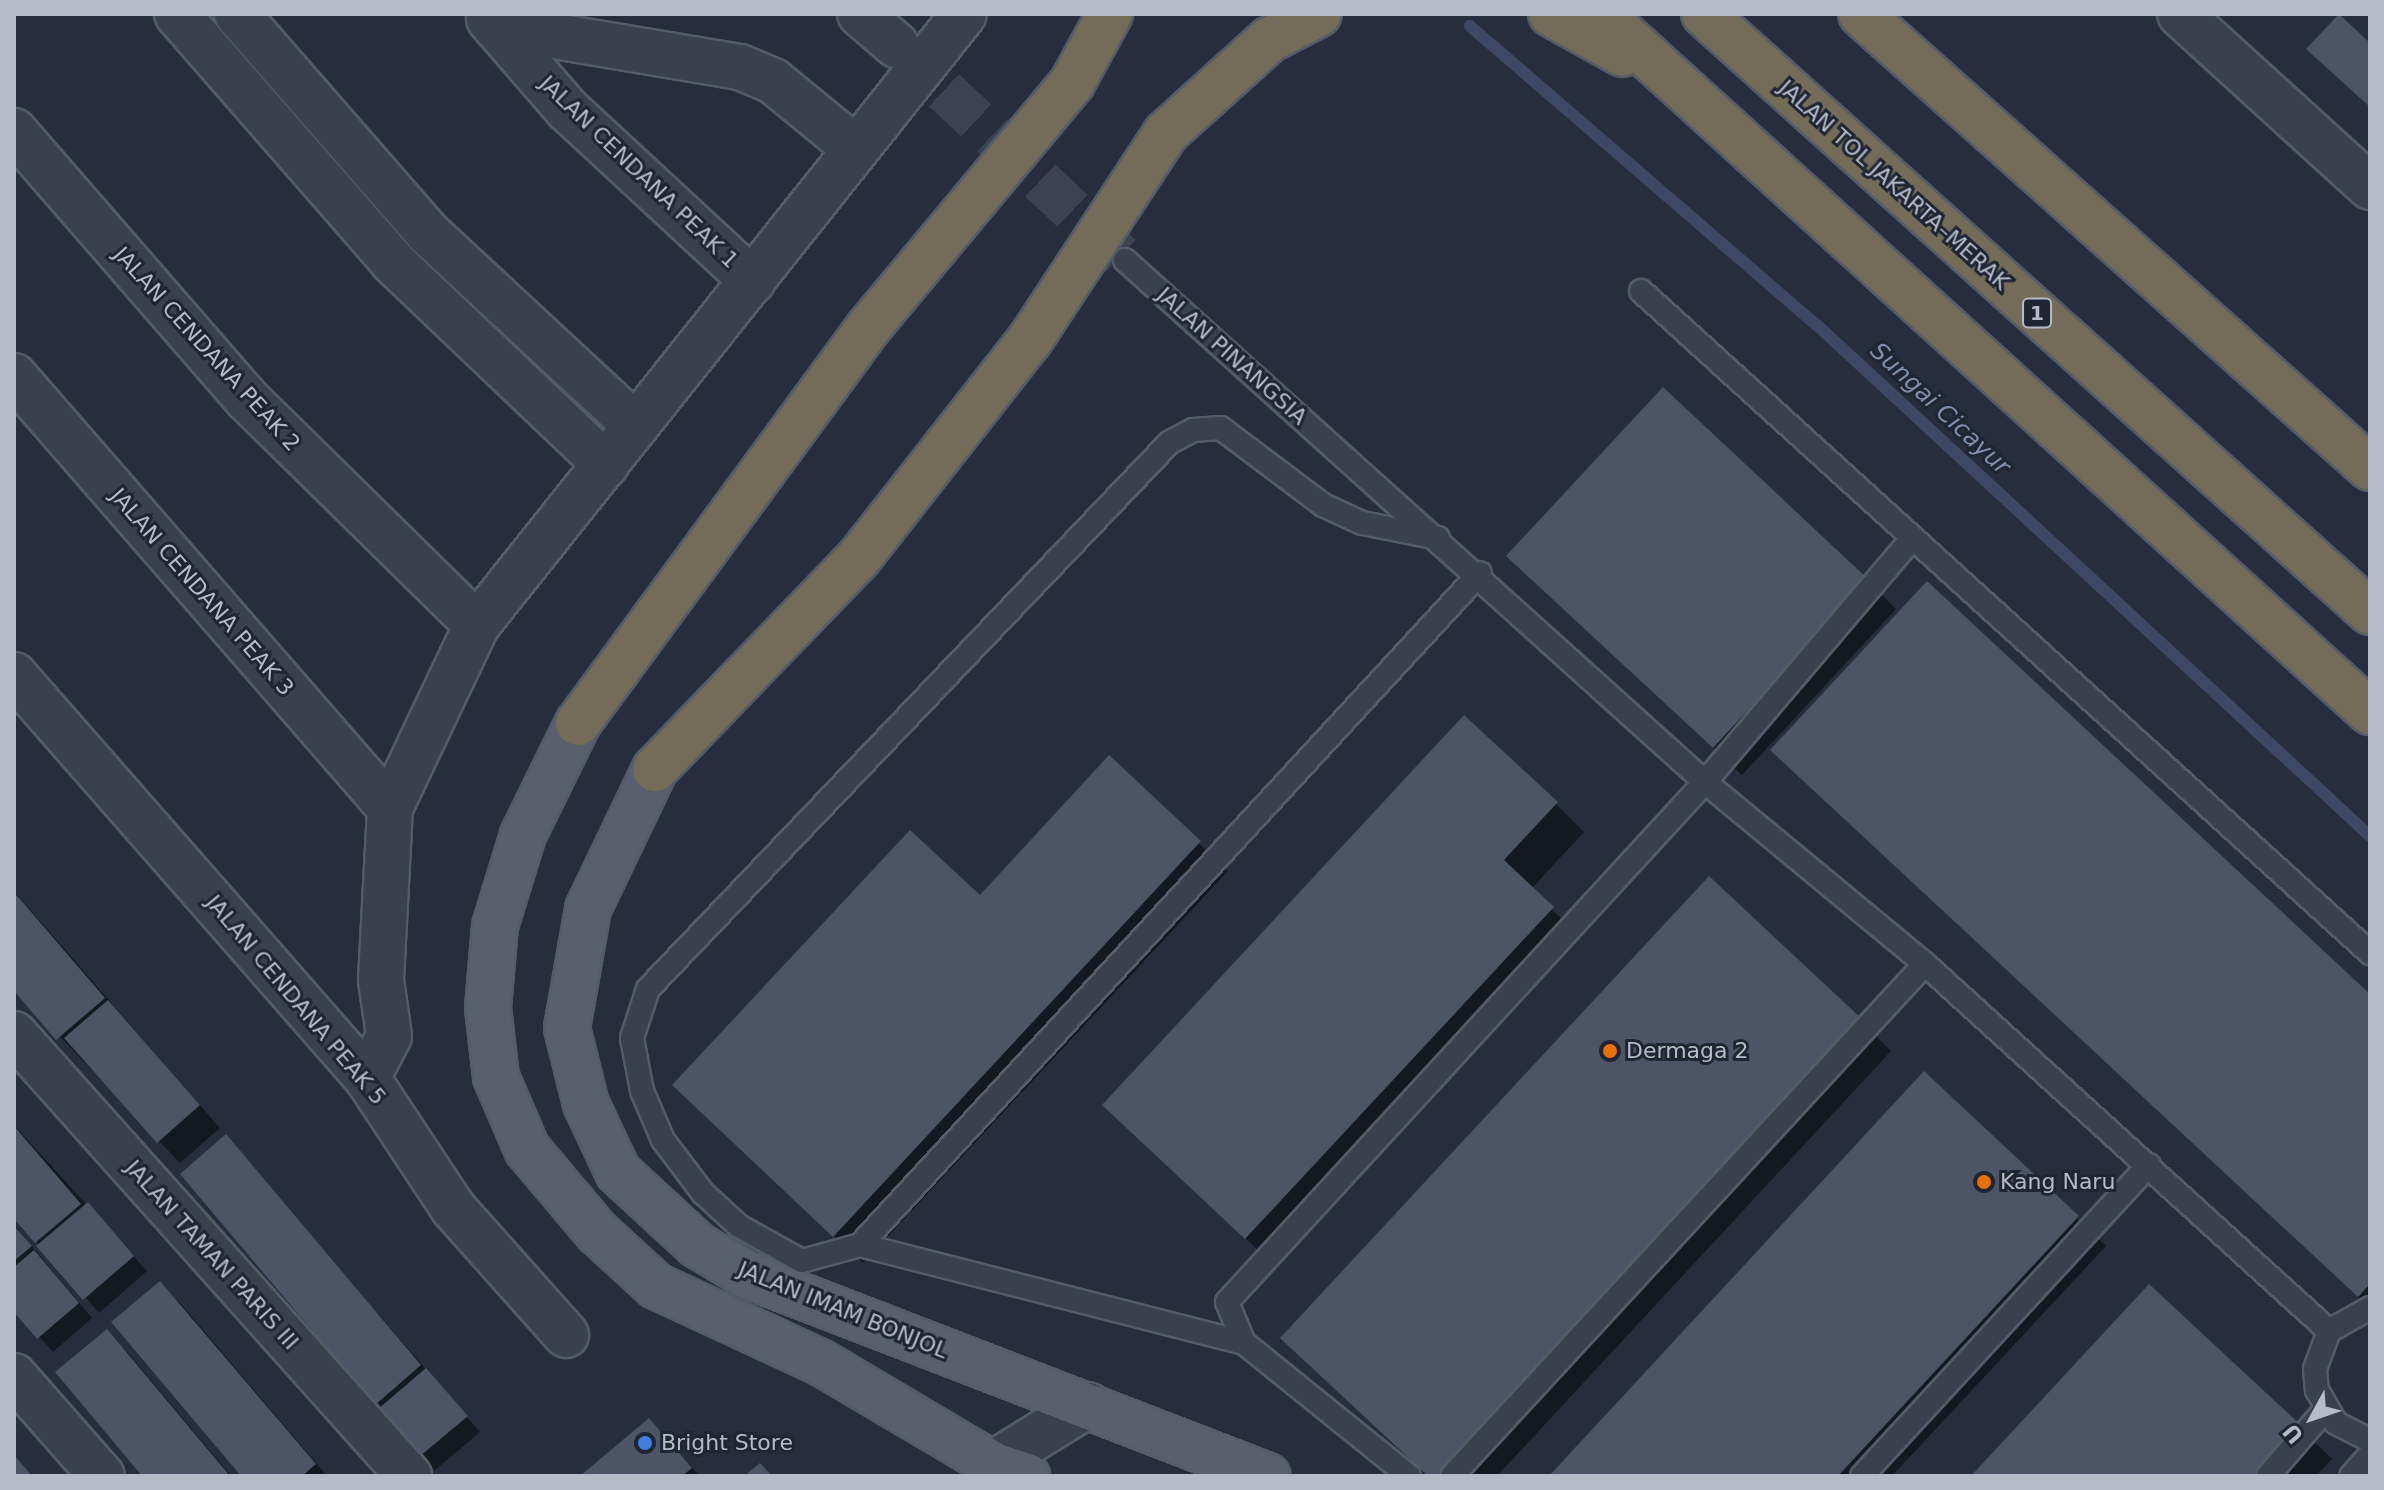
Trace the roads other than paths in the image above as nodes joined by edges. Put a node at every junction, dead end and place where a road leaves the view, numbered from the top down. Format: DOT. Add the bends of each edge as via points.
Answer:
graph roads {
  1 [pos="237,14"];
  2 [pos="860,14"];
  3 [pos="964,14"];
  4 [pos="1110,14"];
  5 [pos="1319,14"];
  6 [pos="1551,14"];
  7 [pos="1601,14"];
  8 [pos="1704,14"];
  9 [pos="1861,14"];
  10 [pos="2189,17"];
  11 [pos="190,19"];
  12 [pos="490,20"];
  13 [pos="896,45"];
  14 [pos="1693,97"];
  15 [pos="14,131"];
  16 [pos="354,148"];
  17 [pos="856,149"];
  18 [pos="321,179"];
  19 [pos="2370,187"];
  20 [pos="1125,260"];
  21 [pos="753,281"];
  22 [pos="1641,291"];
  23 [pos="14,376"];
  24 [pos="636,426"];
  25 [pos="606,465"];
  26 [pos="2370,468"];
  27 [pos="1438,538"];
  28 [pos="1910,541"];
  29 [pos="1480,573"];
  30 [pos="2370,612"];
  31 [pos="477,625"];
  32 [pos="14,675"];
  33 [pos="2370,712"];
  34 [pos="578,723"];
  35 [pos="655,769"];
  36 [pos="1705,782"];
  37 [pos="390,808"];
  38 [pos="2370,953"];
  39 [pos="1925,964"];
  40 [pos="14,1034"];
  41 [pos="367,1078"];
  42 [pos="2149,1165"];
  43 [pos="860,1245"];
  44 [pos="2370,1308"];
  45 [pos="2329,1331"];
  46 [pos="566,1335"];
  47 [pos="1244,1343"];
  48 [pos="14,1376"];
  49 [pos="1088,1405"];
  50 [pos="2325,1410"];
  51 [pos="2370,1440"];
  52 [pos="2370,1455"];
  53 [pos="1004,1473"];
  54 [pos="102,1476"];
  55 [pos="409,1476"];
  56 [pos="1268,1476"];
  57 [pos="1409,1476"];
  58 [pos="1452,1476"];
  59 [pos="1862,1476"];
  60 [pos="2268,1476"];
  61 [pos="2351,1476"];
  1 -- 16 [label="street"];
  2 -- 13 [label="street"];
  3 -- 17 [label="street"];
  4 -- 34 [label="highway" via="1072,83 868,328"];
  5 -- 35 [label="highway" via="1269,40 1166,133 1030,340 858,559"];
  6 -- 14 [label="highway"];
  7 -- 14 [label="highway"];
  8 -- 30 [label="highway, JALAN TOL JAKARTA–MERAK / 1"];
  9 -- 26 [label="highway"];
  10 -- 19 [label="street"];
  11 -- 18 [label="street"];
  12 -- 17 [label="street, JALAN CENDANA PEAK 1" via="740,67 773,81"];
  12 -- 21 [label="street, JALAN CENDANA PEAK 1" via="567,109"];
  14 -- 33 [label="highway"];
  15 -- 31 [label="street, JALAN CENDANA PEAK 2" via="246,398"];
  16 -- 18 [label="street"];
  16 -- 24 [label="street" via="427,232"];
  17 -- 21 [label="street"];
  18 -- 25 [label="street" via="393,262"];
  20 -- 27 [label="lane, JALAN PINANGSIA"];
  21 -- 24 [label="street"];
  22 -- 28 [label="lane"];
  23 -- 37 [label="street, JALAN CENDANA PEAK 3"];
  24 -- 25 [label="street"];
  25 -- 31 [label="street"];
  27 -- 29 [label="lane, JALAN PINANGSIA"];
  27 -- 43 [label="lane" via="1362,523 1323,505 1221,428 1193,430 1169,443 648,989 632,1038 642,1091 663,1140 703,1193 739,1226 802,1261"];
  28 -- 36 [label="lane"];
  28 -- 38 [label="lane"];
  29 -- 36 [label="lane, JALAN PINANGSIA"];
  29 -- 43 [label="lane"];
  31 -- 37 [label="street"];
  32 -- 41 [label="street, JALAN CENDANA PEAK 5"];
  34 -- 53 [label="main road" via="523,835 495,926 488,1008 496,1077 527,1149 597,1232 656,1286 820,1362"];
  35 -- 49 [label="main road, JALAN IMAM BONJOL" via="588,909 567,1028 586,1104 618,1172 697,1245 747,1275"];
  36 -- 39 [label="lane, JALAN PINANGSIA"];
  36 -- 47 [label="lane" via="1240,1282 1227,1302"];
  37 -- 41 [label="street" via="381,980 389,1036"];
  39 -- 42 [label="lane, JALAN PINANGSIA"];
  39 -- 58 [label="lane"];
  40 -- 55 [label="street, JALAN TAMAN PARIS III"];
  41 -- 46 [label="street, JALAN CENDANA PEAK 5" via="453,1208"];
  42 -- 45 [label="lane, JALAN PINANGSIA"];
  42 -- 59 [label="lane"];
  43 -- 47 [label="lane"];
  44 -- 45 [label="lane"];
  45 -- 50 [label="lane" via="2315,1369"];
  47 -- 57 [label="lane"];
  48 -- 54 [label="street"];
  49 -- 53 [label="street"];
  49 -- 56 [label="main road, JALAN IMAM BONJOL"];
  50 -- 51 [label="lane" via="2349,1433"];
  50 -- 60 [label="lane"];
  52 -- 61 [label="lane"];
}
